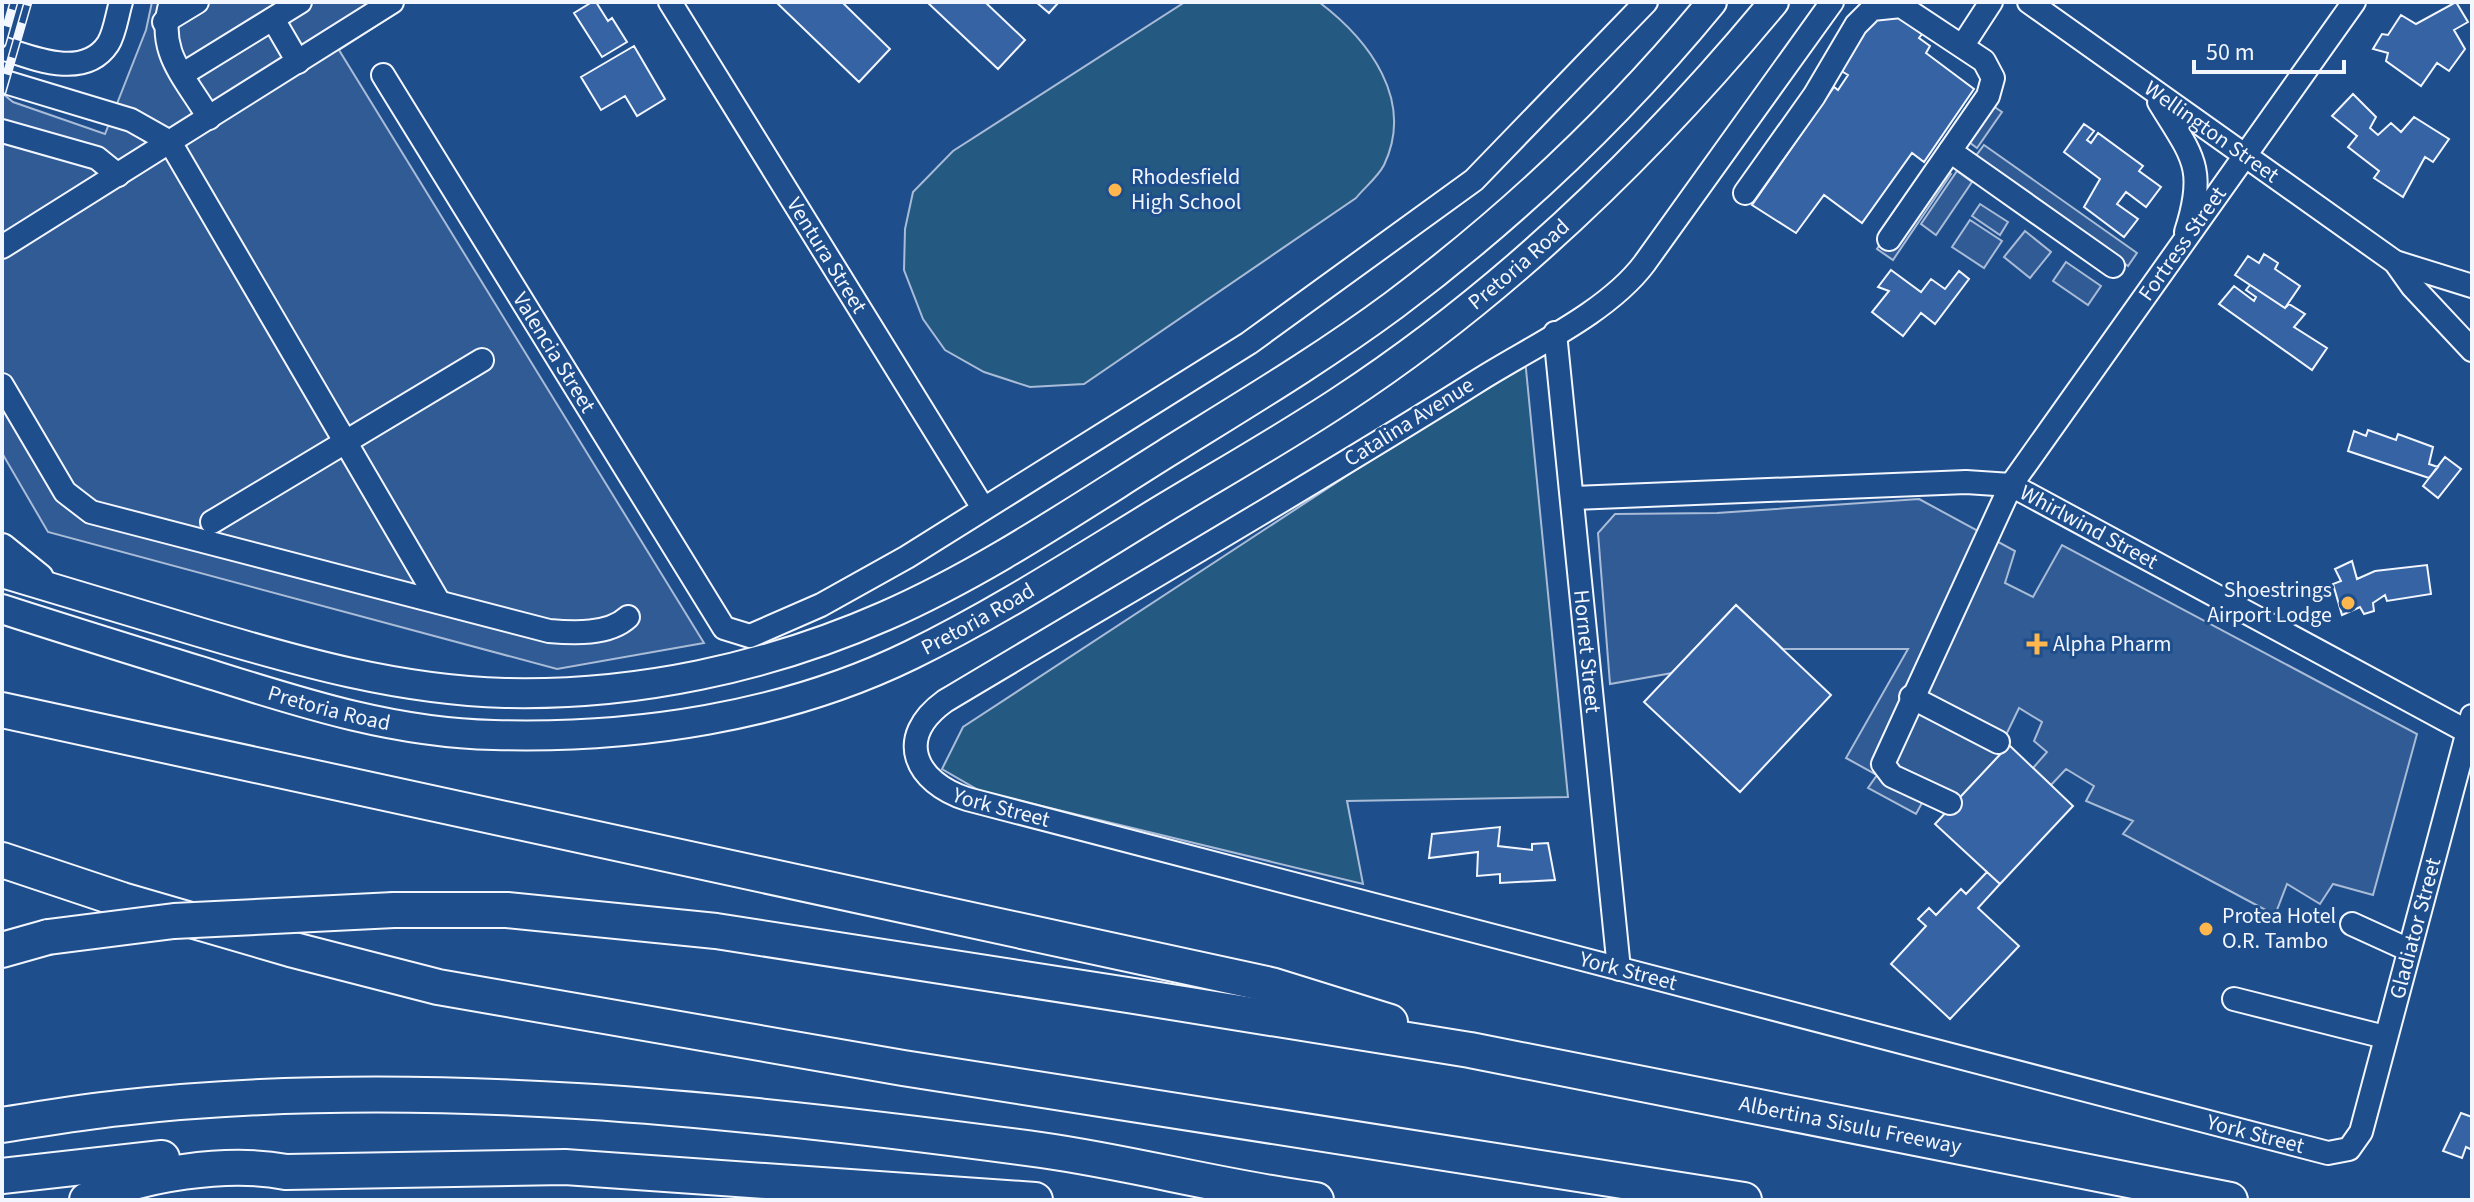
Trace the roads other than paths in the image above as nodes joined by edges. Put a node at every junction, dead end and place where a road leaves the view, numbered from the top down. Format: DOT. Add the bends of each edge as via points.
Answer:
graph roads {
  1 [pos="121,2"];
  2 [pos="197,2"];
  3 [pos="300,2"];
  4 [pos="392,2"];
  5 [pos="670,2"];
  6 [pos="1646,2"];
  7 [pos="1712,2"];
  8 [pos="1774,2"];
  9 [pos="1832,2"];
  10 [pos="1991,2"];
  11 [pos="2029,2"];
  12 [pos="2354,2"];
  13 [pos="167,12"];
  14 [pos="273,19"];
  15 [pos="1963,45"];
  16 [pos="2,48"];
  17 [pos="298,62"];
  18 [pos="183,74"];
  19 [pos="383,75"];
  20 [pos="2,81"];
  21 [pos="2152,92"];
  22 [pos="209,118"];
  23 [pos="2,131"];
  24 [pos="170,142"];
  25 [pos="1950,151"];
  26 [pos="2246,158"];
  27 [pos="118,175"];
  28 [pos="1745,193"];
  29 [pos="1889,239"];
  30 [pos="2182,244"];
  31 [pos="2,247"];
  32 [pos="2395,262"];
  33 [pos="2113,266"];
  34 [pos="2472,286"];
  35 [pos="1555,333"];
  36 [pos="2472,350"];
  37 [pos="482,360"];
  38 [pos="2,385"];
  39 [pos="346,442"];
  40 [pos="2011,485"];
  41 [pos="1574,498"];
  42 [pos="983,508"];
  43 [pos="212,522"];
  44 [pos="2,548"];
  45 [pos="2,573"];
  46 [pos="54,589"];
  47 [pos="439,602"];
  48 [pos="2,609"];
  49 [pos="628,617"];
  50 [pos="1911,697"];
  51 [pos="2,710"];
  52 [pos="2470,724"];
  53 [pos="1998,742"];
  54 [pos="916,754"];
  55 [pos="1950,803"];
  56 [pos="2,860"];
  57 [pos="2352,924"];
  58 [pos="2,950"];
  59 [pos="2409,950"];
  60 [pos="1619,969"];
  61 [pos="2234,999"];
  62 [pos="2385,1037"];
  63 [pos="1470,1050"];
  64 [pos="2,1125"];
  65 [pos="2357,1140"];
  66 [pos="565,1167"];
  67 [pos="286,1172"];
  68 [pos="2,1176"];
  69 [pos="87,1200"];
  70 [pos="126,1200"];
  71 [pos="1035,1200"];
  72 [pos="1308,1200"];
  73 [pos="1744,1200"];
  74 [pos="2230,1200"];
  1 -- 16 [label="street" via="108,44 91,57 56,63"];
  2 -- 13 [label="street"];
  3 -- 14 [label="street"];
  4 -- 17 [label="street"];
  5 -- 42 [label="street, Ventura Street"];
  6 -- 42 [label="street" via="1474,180 1249,343"];
  7 -- 46 [label="main road, Pretoria Road" via="1627,98 1560,162 1393,305 1295,373 1070,513 942,588 835,635 743,664 643,685 505,693 403,685 353,674"];
  8 -- 48 [label="main road, Pretoria Road" via="1674,118 1600,192 1420,345 1340,401 979,620 906,658 839,684 773,706 640,729 556,736 435,731 319,708"];
  9 -- 35 [label="street, Catalina Avenue" via="1636,274 1609,299"];
  10 -- 15 [label="street"];
  11 -- 21 [label="street, Wellington Street"];
  12 -- 26 [label="street, Fortress Street"];
  13 -- 18 [label="street" via="166,46"];
  14 -- 17 [label="street"];
  14 -- 18 [label="street"];
  15 -- 25 [label="street" via="1984,61 1993,78"];
  15 -- 28 [label="street" via="1901,6 1872,9 1856,25 1814,96"];
  17 -- 22 [label="street"];
  18 -- 22 [label="street"];
  19 -- 42 [label="street, Valencia Street" via="724,628 750,636 821,605"];
  20 -- 24 [label="street" via="131,120"];
  21 -- 26 [label="street, Wellington Street"];
  21 -- 30 [label="street" via="2196,165 2197,190"];
  22 -- 24 [label="street"];
  23 -- 27 [label="street" via="97,158"];
  24 -- 27 [label="street"];
  24 -- 39 [label="street"];
  25 -- 29 [label="street"];
  25 -- 33 [label="street"];
  26 -- 30 [label="street, Fortress Street"];
  26 -- 32 [label="street, Wellington Street"];
  27 -- 31 [label="street"];
  30 -- 40 [label="street, Fortress Street"];
  32 -- 34 [label="street, Wellington Street"];
  32 -- 36 [label="street, Wellington Street"];
  35 -- 41 [label="street, Hornet Street"];
  35 -- 54 [label="street, Catalina Avenue" via="945,701 924,718"];
  37 -- 39 [label="street"];
  38 -- 47 [label="street" via="65,492 81,507"];
  39 -- 43 [label="street"];
  39 -- 47 [label="street"];
  40 -- 41 [label="street, Whirlwind Street" via="1966,482"];
  40 -- 50 [label="street, Fortress Street"];
  40 -- 52 [label="street, Whirlwind Street"];
  41 -- 60 [label="street, Hornet Street"];
  44 -- 46 [label="main road"];
  45 -- 46 [label="main road, Pretoria Road"];
  47 -- 49 [label="street" via="549,631 615,626"];
  50 -- 53 [label="street"];
  50 -- 55 [label="street, Fortress Street" via="1883,764 1892,776"];
  51 -- 63 [label="highway" via="1271,985"];
  52 -- 59 [label="street, Gladiator Street"];
  54 -- 60 [label="street, York Street" via="938,787 967,799"];
  56 -- 73 [label="highway" via="244,936 438,987 919,1071"];
  57 -- 59 [label="street"];
  58 -- 63 [label="highway, bridge" via="48,937 174,921 507,910 716,931"];
  59 -- 62 [label="street, Gladiator Street"];
  60 -- 65 [label="street, York Street" via="2328,1153 2349,1149"];
  61 -- 62 [label="street"];
  62 -- 65 [label="street, Gladiator Street"];
  63 -- 74 [label="highway, Albertina Sisulu Freeway"];
  64 -- 72 [label="highway" via="121,1108 294,1097 607,1105 1043,1150"];
  66 -- 67 [label="highway"];
  66 -- 68 [label="highway" via="477,1152 319,1151 152,1159"];
  66 -- 71 [label="highway"];
  67 -- 69 [label="highway" via="251,1168 179,1174 125,1184"];
  67 -- 70 [label="highway" via="260,1181"];
}
